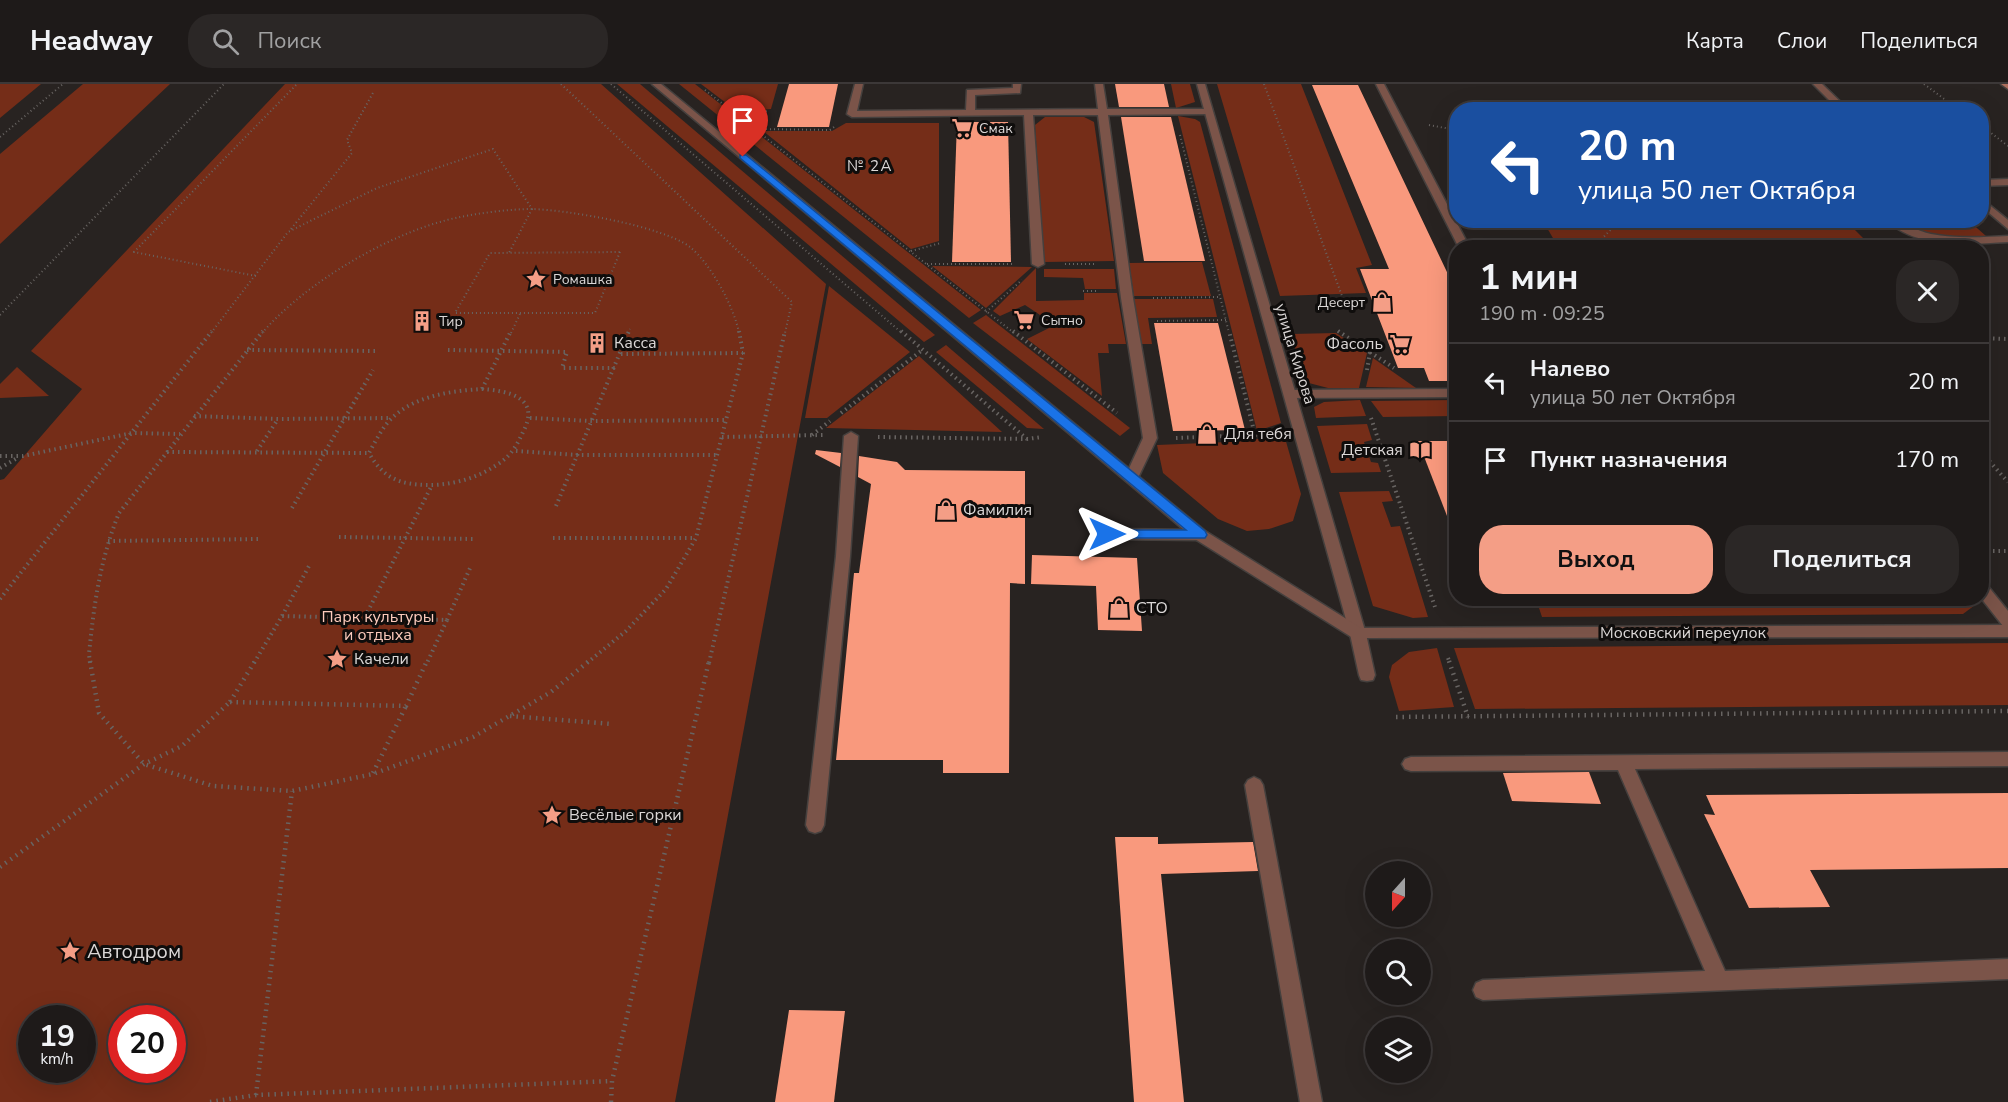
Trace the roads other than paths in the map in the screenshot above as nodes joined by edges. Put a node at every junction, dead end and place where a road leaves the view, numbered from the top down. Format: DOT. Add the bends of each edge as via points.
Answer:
graph roads {
  1 [pos="656,84"];
  2 [pos="859,84"];
  3 [pos="1017,84"];
  4 [pos="1098,84"];
  5 [pos="1201,84"];
  6 [pos="1380,84"];
  7 [pos="1817,84"];
  8 [pos="1836,102"];
  9 [pos="1209,111"];
  10 [pos="971,112"];
  11 [pos="1028,112"];
  12 [pos="1103,112"];
  13 [pos="2008,182"];
  14 [pos="1989,183"];
  15 [pos="1989,208"];
  16 [pos="1449,216"];
  17 [pos="2008,226"];
  18 [pos="1901,228"];
  19 [pos="2008,239"];
  20 [pos="1941,240"];
  21 [pos="1976,240"];
  22 [pos="1038,264"];
  23 [pos="1449,393"];
  24 [pos="1290,394"];
  25 [pos="851,436"];
  26 [pos="1132,477"];
  27 [pos="1107,534"];
  28 [pos="1200,535"];
  29 [pos="1989,598"];
  30 [pos="2008,621"];
  31 [pos="2008,631"];
  32 [pos="1358,634"];
  33 [pos="1368,675"];
  34 [pos="2008,759"];
  35 [pos="1623,762"];
  36 [pos="1411,764"];
  37 [pos="1254,785"];
  38 [pos="815,825"];
  39 [pos="2008,969"];
  40 [pos="1719,980"];
  41 [pos="1483,990"];
  42 [pos="1311,1102"];
  1 -- 26 [label="street"];
  2 -- 10 [label="street" via="852,114"];
  3 -- 10 [label="street" via="1017,91 970,92"];
  4 -- 12 [label="street"];
  5 -- 9 [label="street, улица Кирова"];
  6 -- 16 [label="street"];
  7 -- 8 [label="street"];
  9 -- 12 [label="street"];
  9 -- 24 [label="street, улица Кирова"];
  10 -- 11 [label="street"];
  11 -- 12 [label="street"];
  11 -- 22 [label="street"];
  12 -- 26 [label="street" via="1150,438"];
  13 -- 14 [label="street"];
  15 -- 17 [label="street"];
  18 -- 20 [label="street"];
  19 -- 21 [label="street"];
  23 -- 24 [label="street"];
  24 -- 32 [label="street, улица Кирова"];
  25 -- 38 [label="street" via="843,556"];
  26 -- 28 [label="street"];
  27 -- 28 [label="street"];
  28 -- 32 [label="street"];
  29 -- 30 [label="street"];
  31 -- 32 [label="street, Московский переулок"];
  32 -- 33 [label="street, улица Кирова"];
  34 -- 35 [label="street"];
  35 -- 36 [label="street"];
  35 -- 40 [label="street"];
  37 -- 42 [label="street"];
  39 -- 40 [label="street"];
  40 -- 41 [label="street"];
}
